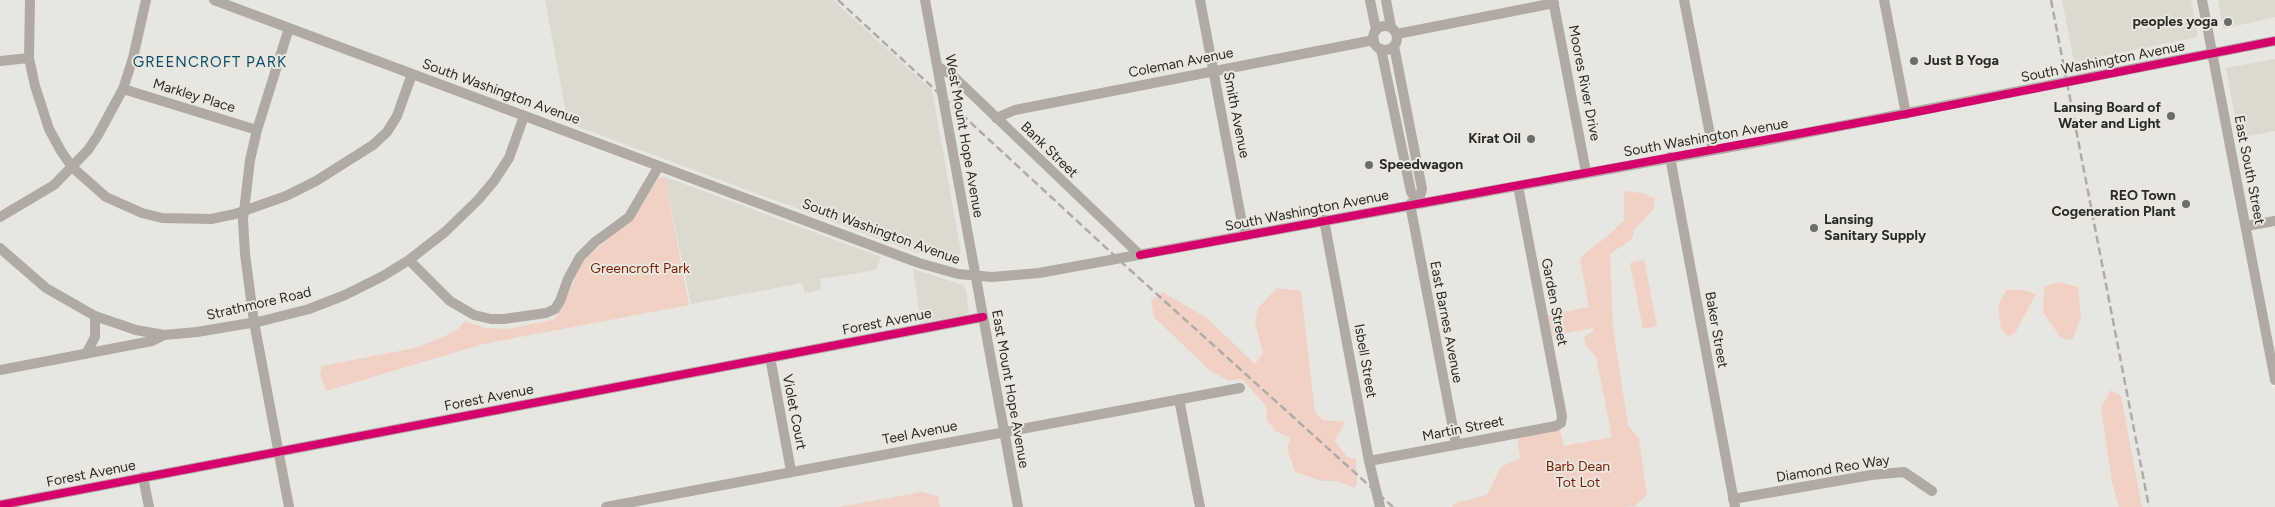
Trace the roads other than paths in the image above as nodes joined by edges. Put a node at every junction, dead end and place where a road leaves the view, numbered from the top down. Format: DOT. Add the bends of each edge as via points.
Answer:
graph roads {
  1 [pos="30,0"];
  2 [pos="146,0"];
  3 [pos="214,0"];
  4 [pos="925,0"];
  5 [pos="1200,0"];
  6 [pos="1370,0"];
  7 [pos="1386,0"];
  8 [pos="1684,0"];
  9 [pos="1884,0"];
  10 [pos="2202,0"];
  11 [pos="1554,2"];
  12 [pos="289,28"];
  13 [pos="1394,31"];
  14 [pos="1375,35"];
  15 [pos="2275,41"];
  16 [pos="1394,46"];
  17 [pos="1381,49"];
  18 [pos="2212,53"];
  19 [pos="29,58"];
  20 [pos="0,61"];
  21 [pos="938,67"];
  22 [pos="1213,71"];
  23 [pos="412,74"];
  24 [pos="123,89"];
  25 [pos="1906,114"];
  26 [pos="524,116"];
  27 [pos="996,118"];
  28 [pos="257,130"];
  29 [pos="1712,150"];
  30 [pos="1670,158"];
  31 [pos="659,166"];
  32 [pos="72,167"];
  33 [pos="1586,172"];
  34 [pos="1518,186"];
  35 [pos="1414,203"];
  36 [pos="244,211"];
  37 [pos="0,217"];
  38 [pos="1324,220"];
  39 [pos="2275,222"];
  40 [pos="2246,226"];
  41 [pos="1247,234"];
  42 [pos="0,248"];
  43 [pos="1140,255"];
  44 [pos="409,260"];
  45 [pos="976,276"];
  46 [pos="95,316"];
  47 [pos="983,317"];
  48 [pos="254,322"];
  49 [pos="164,335"];
  50 [pos="86,354"];
  51 [pos="770,357"];
  52 [pos="0,370"];
  53 [pos="2275,380"];
  54 [pos="1240,388"];
  55 [pos="1179,399"];
  56 [pos="1560,423"];
  57 [pos="1003,432"];
  58 [pos="1456,444"];
  59 [pos="278,451"];
  60 [pos="1369,461"];
  61 [pos="792,471"];
  62 [pos="144,477"];
  63 [pos="1932,491"];
  64 [pos="1734,503"];
  65 [pos="0,505"];
  66 [pos="149,507"];
  67 [pos="289,507"];
  68 [pos="606,507"];
  69 [pos="1018,507"];
  70 [pos="1200,507"];
  71 [pos="1380,507"];
  1 -- 19 [label="street"];
  2 -- 24 [label="street"];
  3 -- 12 [label="street, South Washington Avenue"];
  4 -- 21 [label="street, West Mount Hope Avenue"];
  5 -- 22 [label="street, Smith Avenue"];
  6 -- 14 [label="street"];
  7 -- 13 [label="street"];
  8 -- 29 [label="street"];
  9 -- 25 [label="street"];
  10 -- 18 [label="street, East South Street"];
  11 -- 13 [label="street"];
  11 -- 33 [label="street, Moores River Drive"];
  12 -- 23 [label="street, South Washington Avenue"];
  12 -- 28 [label="street"];
  13 -- 14 [label="street" via="1383,26"];
  13 -- 16 [label="street" via="1397,41"];
  14 -- 17 [label="street" via="1376,45"];
  14 -- 22 [label="street, Coleman Avenue"];
  15 -- 18 [label="street, South Washington Avenue"];
  16 -- 17 [label="street" via="1388,50"];
  16 -- 35 [label="street" via="1422,189"];
  17 -- 35 [label="street"];
  18 -- 25 [label="street, South Washington Avenue"];
  18 -- 40 [label="street, East South Street"];
  19 -- 20 [label="street"];
  19 -- 32 [label="street" via="48,129"];
  21 -- 27 [label="street, Bank Street" via="951,74"];
  21 -- 45 [label="street, West Mount Hope Avenue"];
  22 -- 27 [label="street, Coleman Avenue" via="1015,110"];
  22 -- 41 [label="street, Smith Avenue" via="1242,223"];
  23 -- 26 [label="street, South Washington Avenue"];
  23 -- 36 [label="street" via="397,116 373,145 316,181"];
  24 -- 28 [label="street, Markley Place"];
  24 -- 32 [label="street" via="98,135"];
  25 -- 29 [label="street, South Washington Avenue"];
  26 -- 31 [label="street, South Washington Avenue"];
  26 -- 44 [label="street, Strathmore Road" via="509,158 494,181 445,232"];
  27 -- 43 [label="street, Bank Street"];
  28 -- 36 [label="street"];
  29 -- 30 [label="street, South Washington Avenue"];
  30 -- 33 [label="street, South Washington Avenue"];
  30 -- 64 [label="street, Baker Street"];
  31 -- 44 [label="street" via="629,217 580,257 560,301 555,309 546,313 504,319 474,315 450,301"];
  31 -- 45 [label="street, South Washington Avenue" via="938,269"];
  32 -- 36 [label="street" via="106,197 142,213 187,220 211,219"];
  32 -- 37 [label="street" via="54,184"];
  33 -- 34 [label="street, South Washington Avenue"];
  34 -- 35 [label="street, South Washington Avenue"];
  34 -- 56 [label="street, Garden Street" via="1562,416"];
  35 -- 38 [label="street, South Washington Avenue"];
  35 -- 58 [label="street, East Barnes Avenue"];
  36 -- 48 [label="street" via="245,254"];
  38 -- 41 [label="street, South Washington Avenue"];
  38 -- 60 [label="street, Isbell Street"];
  39 -- 40 [label="street"];
  40 -- 53 [label="street, East South Street"];
  41 -- 43 [label="street, South Washington Avenue"];
  42 -- 46 [label="street, Strathmore Road" via="46,288"];
  43 -- 45 [label="street, South Washington Avenue" via="1039,273"];
  44 -- 48 [label="street, Strathmore Road" via="345,295 309,309"];
  45 -- 47 [label="street, East Mount Hope Avenue"];
  46 -- 49 [label="street, Strathmore Road" via="136,330"];
  46 -- 50 [label="street" via="95,337"];
  47 -- 51 [label="street, Forest Avenue"];
  47 -- 57 [label="street, East Mount Hope Avenue"];
  48 -- 49 [label="street, Strathmore Road"];
  48 -- 59 [label="street"];
  49 -- 50 [label="street" via="152,341"];
  50 -- 52 [label="street"];
  51 -- 59 [label="street, Forest Avenue"];
  51 -- 61 [label="street, Violet Court"];
  54 -- 55 [label="street, Teel Avenue"];
  55 -- 57 [label="street, Teel Avenue"];
  55 -- 70 [label="street"];
  56 -- 58 [label="street, Martin Street"];
  57 -- 61 [label="street, Teel Avenue"];
  57 -- 69 [label="street, East Mount Hope Avenue"];
  58 -- 60 [label="street, Martin Street"];
  59 -- 62 [label="street, Forest Avenue"];
  59 -- 67 [label="street"];
  60 -- 71 [label="street, Isbell Street"];
  61 -- 68 [label="street, Teel Avenue"];
  62 -- 65 [label="street, Forest Avenue"];
  62 -- 66 [label="street"];
  63 -- 64 [label="street, Diamond Reo Way" via="1904,472 1871,475"];
}
